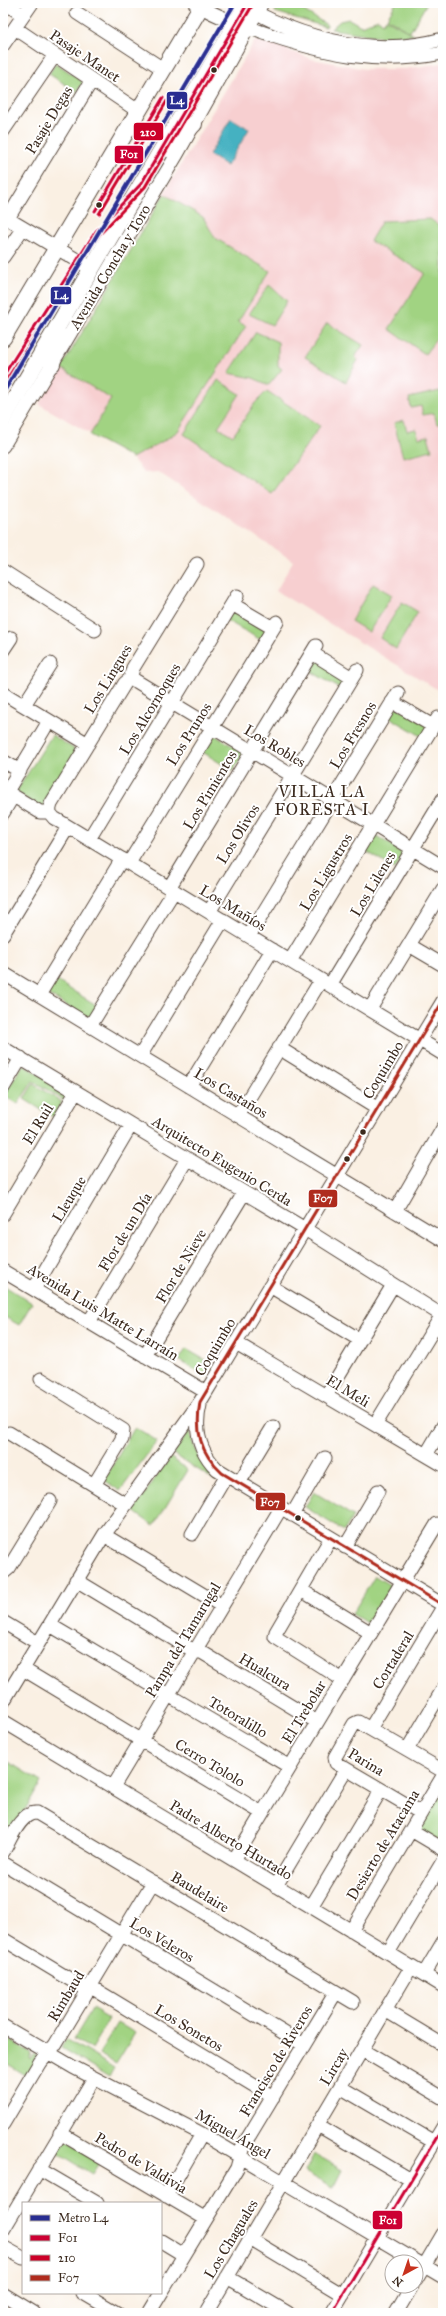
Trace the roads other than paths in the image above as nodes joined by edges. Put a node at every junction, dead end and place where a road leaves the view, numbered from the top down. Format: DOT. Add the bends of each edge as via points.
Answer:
graph roads {
  1 [pos="5,3"];
  2 [pos="32,3"];
  3 [pos="199,4"];
  4 [pos="250,6"];
  5 [pos="77,12"];
  6 [pos="23,15"];
  7 [pos="243,25"];
  8 [pos="15,28"];
  9 [pos="443,39"];
  10 [pos="3,45"];
  11 [pos="443,53"];
  12 [pos="54,55"];
  13 [pos="163,69"];
  14 [pos="92,80"];
  15 [pos="138,111"];
  16 [pos="194,124"];
  17 [pos="3,131"];
  18 [pos="155,161"];
  19 [pos="5,217"];
  20 [pos="23,228"];
  21 [pos="57,248"];
  22 [pos="3,257"];
  23 [pos="92,269"];
  24 [pos="60,322"];
  25 [pos="3,338"];
  26 [pos="52,364"];
  27 [pos="10,398"];
  28 [pos="3,419"];
  29 [pos="3,446"];
  30 [pos="197,564"];
  31 [pos="3,571"];
  32 [pos="235,600"];
  33 [pos="95,630"];
  34 [pos="11,638"];
  35 [pos="3,650"];
  36 [pos="50,664"];
  37 [pos="355,674"];
  38 [pos="130,680"];
  39 [pos="3,693"];
  40 [pos="395,698"];
  41 [pos="172,703"];
  42 [pos="24,706"];
  43 [pos="49,721"];
  44 [pos="212,727"];
  45 [pos="88,744"];
  46 [pos="252,751"];
  47 [pos="3,760"];
  48 [pos="20,771"];
  49 [pos="292,776"];
  50 [pos="8,795"];
  51 [pos="443,799"];
  52 [pos="332,800"];
  53 [pos="49,812"];
  54 [pos="3,813"];
  55 [pos="373,825"];
  56 [pos="68,827"];
  57 [pos="89,839"];
  58 [pos="413,849"];
  59 [pos="125,861"];
  60 [pos="443,867"];
  61 [pos="172,889"];
  62 [pos="443,890"];
  63 [pos="209,912"];
  64 [pos="222,920"];
  65 [pos="3,934"];
  66 [pos="249,936"];
  67 [pos="409,945"];
  68 [pos="272,950"];
  69 [pos="290,961"];
  70 [pos="443,965"];
  71 [pos="3,973"];
  72 [pos="325,982"];
  73 [pos="39,995"];
  74 [pos="443,1001"];
  75 [pos="370,1009"];
  76 [pos="90,1026"];
  77 [pos="420,1040"];
  78 [pos="3,1048"];
  79 [pos="279,1048"];
  80 [pos="443,1054"];
  81 [pos="140,1056"];
  82 [pos="21,1058"];
  83 [pos="189,1086"];
  84 [pos="3,1088"];
  85 [pos="76,1092"];
  86 [pos="378,1109"];
  87 [pos="238,1116"];
  88 [pos="132,1125"];
  89 [pos="443,1128"];
  90 [pos="188,1159"];
  91 [pos="337,1176"];
  92 [pos="244,1193"];
  93 [pos="395,1211"];
  94 [pos="3,1214"];
  95 [pos="305,1229"];
  96 [pos="443,1240"];
  97 [pos="3,1271"];
  98 [pos="393,1285"];
  99 [pos="270,1286"];
  100 [pos="34,1289"];
  101 [pos="442,1315"];
  102 [pos="89,1322"];
  103 [pos="360,1340"];
  104 [pos="236,1343"];
  105 [pos="145,1356"];
  106 [pos="41,1379"];
  107 [pos="326,1396"];
  108 [pos="203,1397"];
  109 [pos="375,1425"];
  110 [pos="443,1426"];
  111 [pos="273,1427"];
  112 [pos="9,1433"];
  113 [pos="426,1455"];
  114 [pos="325,1458"];
  115 [pos="443,1465"];
  116 [pos="226,1476"];
  117 [pos="239,1484"];
  118 [pos="94,1485"];
  119 [pos="378,1491"];
  120 [pos="50,1501"];
  121 [pos="125,1504"];
  122 [pos="286,1512"];
  123 [pos="437,1524"];
  124 [pos="192,1534"];
  125 [pos="104,1535"];
  126 [pos="331,1538"];
  127 [pos="345,1547"];
  128 [pos="3,1573"];
  129 [pos="76,1580"];
  130 [pos="402,1581"];
  131 [pos="301,1590"];
  132 [pos="222,1606"];
  133 [pos="443,1606"];
  134 [pos="3,1622"];
  135 [pos="50,1625"];
  136 [pos="371,1633"];
  137 [pos="38,1644"];
  138 [pos="195,1650"];
  139 [pos="23,1669"];
  140 [pos="343,1680"];
  141 [pos="443,1689"];
  142 [pos="169,1694"];
  143 [pos="3,1702"];
  144 [pos="3,1721"];
  145 [pos="317,1722"];
  146 [pos="370,1729"];
  147 [pos="141,1740"];
  148 [pos="407,1750"];
  149 [pos="290,1767"];
  150 [pos="346,1769"];
  151 [pos="443,1771"];
  152 [pos="443,1776"];
  153 [pos="112,1787"];
  154 [pos="382,1790"];
  155 [pos="262,1813"];
  156 [pos="421,1813"];
  157 [pos="411,1830"];
  158 [pos="443,1849"];
  159 [pos="3,1852"];
  160 [pos="234,1860"];
  161 [pos="443,1861"];
  162 [pos="3,1863"];
  163 [pos="153,1882"];
  164 [pos="276,1886"];
  165 [pos="311,1907"];
  166 [pos="351,1931"];
  167 [pos="122,1934"];
  168 [pos="3,1939"];
  169 [pos="443,1942"];
  170 [pos="388,1953"];
  171 [pos="411,1967"];
  172 [pos="424,1974"];
  173 [pos="443,1986"];
  174 [pos="89,1988"];
  175 [pos="336,1992"];
  176 [pos="353,2002"];
  177 [pos="385,2010"];
  178 [pos="3,2026"];
  179 [pos="304,2045"];
  180 [pos="443,2045"];
  181 [pos="362,2050"];
  182 [pos="48,2053"];
  183 [pos="94,2078"];
  184 [pos="340,2087"];
  185 [pos="273,2096"];
  186 [pos="443,2098"];
  187 [pos="3,2124"];
  188 [pos="318,2125"];
  189 [pos="443,2126"];
  190 [pos="60,2134"];
  191 [pos="202,2134"];
  192 [pos="434,2142"];
  193 [pos="240,2157"];
  194 [pos="39,2169"];
  195 [pos="411,2180"];
  196 [pos="283,2182"];
  197 [pos="166,2196"];
  198 [pos="22,2202"];
  199 [pos="95,2202"];
  200 [pos="20,2207"];
  201 [pos="206,2219"];
  202 [pos="3,2230"];
  203 [pos="443,2234"];
  204 [pos="377,2238"];
  205 [pos="250,2239"];
  206 [pos="162,2242"];
  207 [pos="3,2247"];
  208 [pos="404,2254"];
  209 [pos="184,2255"];
  210 [pos="22,2257"];
  211 [pos="424,2266"];
  212 [pos="227,2277"];
  213 [pos="443,2277"];
  214 [pos="162,2290"];
  215 [pos="3,2294"];
  216 [pos="85,2294"];
  217 [pos="160,2294"];
  218 [pos="343,2294"];
  219 [pos="407,2294"];
  220 [pos="34,2313"];
  221 [pos="118,2313"];
  222 [pos="149,2313"];
  223 [pos="206,2313"];
  224 [pos="288,2313"];
  225 [pos="332,2313"];
  226 [pos="396,2313"];
  1 -- 6 [label="street"];
  2 -- 6 [label="street"];
  3 -- 7 [label="street"];
  3 -- 13 [label="main road"];
  4 -- 7 [label="main road, Avenida Concha y Toro"];
  4 -- 9 [label="street" via="269,19 309,34 361,45 404,46"];
  5 -- 13 [label="street"];
  6 -- 8 [label="street"];
  7 -- 11 [label="street" via="321,51 349,57 399,59"];
  7 -- 16 [label="street, Avenida Concha y Toro"];
  7 -- 18 [label="main road, Avenida Concha y Toro"];
  8 -- 10 [label="street"];
  8 -- 12 [label="street, Pasaje Manet"];
  12 -- 14 [label="street, Pasaje Manet"];
  12 -- 17 [label="street"];
  13 -- 15 [label="main road"];
  14 -- 15 [label="street, Pasaje Manet"];
  14 -- 19 [label="street, Pasaje Degas"];
  15 -- 21 [label="main road"];
  16 -- 18 [label="main road"];
  16 -- 26 [label="street, Avenida Concha y Toro"];
  18 -- 23 [label="main road, Avenida Concha y Toro"];
  19 -- 20 [label="street"];
  20 -- 21 [label="street"];
  20 -- 22 [label="street"];
  21 -- 23 [label="street"];
  21 -- 25 [label="main road"];
  23 -- 24 [label="main road, Avenida Concha y Toro"];
  24 -- 26 [label="main road"];
  24 -- 27 [label="main road, Avenida Concha y Toro"];
  26 -- 29 [label="street, Avenida Concha y Toro"];
  27 -- 28 [label="main road, Avenida Concha y Toro"];
  30 -- 38 [label="street, Los Lingues" via="133,668"];
  31 -- 33 [label="street"];
  32 -- 41 [label="street, Los Alcornoques"];
  32 -- 44 [label="street, Los Prunos" via="275,625"];
  34 -- 35 [label="street"];
  36 -- 42 [label="street"];
  37 -- 46 [label="street, Los Pimientos" via="314,650"];
  37 -- 49 [label="street, Los Olivos"];
  38 -- 41 [label="street, Los Robles"];
  38 -- 45 [label="street, Los Lingues" via="125,683"];
  39 -- 42 [label="street"];
  40 -- 52 [label="street, Los Fresnos"];
  40 -- 55 [label="street, Los Ligustros" via="435,722"];
  41 -- 44 [label="street, Los Robles"];
  41 -- 57 [label="street, Los Alcornoques"];
  42 -- 43 [label="street"];
  43 -- 45 [label="street"];
  43 -- 48 [label="street"];
  44 -- 46 [label="street, Los Robles"];
  44 -- 59 [label="street, Los Prunos"];
  45 -- 53 [label="street, Los Lingues" via="51,804"];
  46 -- 49 [label="street, Los Robles"];
  46 -- 61 [label="street, Los Pimientos"];
  47 -- 48 [label="street"];
  48 -- 50 [label="street"];
  49 -- 52 [label="street, Los Robles"];
  49 -- 63 [label="street, Los Olivos"];
  50 -- 53 [label="street, Los Mañíos" via="40,812"];
  50 -- 54 [label="street"];
  51 -- 58 [label="street, Los Lilenes"];
  52 -- 55 [label="street, Los Robles"];
  52 -- 66 [label="street, Los Fresnos"];
  53 -- 56 [label="street, Los Mañíos"];
  55 -- 58 [label="street, Los Robles"];
  55 -- 69 [label="street, Los Ligustros"];
  56 -- 57 [label="street, Los Mañíos"];
  56 -- 65 [label="street"];
  57 -- 59 [label="street, Los Mañíos"];
  58 -- 60 [label="street, Los Robles"];
  58 -- 72 [label="street, Los Lilenes"];
  59 -- 61 [label="street, Los Mañíos"];
  59 -- 73 [label="street, Los Prunos"];
  61 -- 63 [label="street, Los Mañíos"];
  61 -- 76 [label="street, Los Pimientos"];
  62 -- 67 [label="street"];
  63 -- 64 [label="street, Los Mañíos"];
  64 -- 66 [label="street, Los Mañíos"];
  64 -- 81 [label="street"];
  66 -- 68 [label="street, Los Mañíos"];
  67 -- 70 [label="street"];
  67 -- 75 [label="street"];
  68 -- 69 [label="street, Los Mañíos"];
  68 -- 83 [label="street"];
  69 -- 72 [label="street, Los Mañíos"];
  71 -- 73 [label="street, Los Castaños"];
  72 -- 75 [label="street, Los Mañíos"];
  72 -- 79 [label="street, Los Lilenes"];
  73 -- 76 [label="street, Los Castaños"];
  74 -- 77 [label="street, Coquimbo"];
  75 -- 77 [label="street, Los Mañíos"];
  76 -- 81 [label="street, Los Castaños"];
  77 -- 80 [label="street, Los Mañíos"];
  77 -- 86 [label="street, Coquimbo"];
  78 -- 82 [label="street, Arquitecto Eugenio Cerda"];
  79 -- 86 [label="street"];
  79 -- 87 [label="street, Los Lilenes"];
  81 -- 83 [label="street, Los Castaños"];
  82 -- 84 [label="street"];
  82 -- 85 [label="street, Arquitecto Eugenio Cerda"];
  83 -- 87 [label="street, Los Castaños"];
  85 -- 88 [label="street, Arquitecto Eugenio Cerda"];
  85 -- 94 [label="street, El Ruil"];
  86 -- 91 [label="street, Coquimbo"];
  87 -- 91 [label="street, Los Castaños"];
  88 -- 90 [label="street, Arquitecto Eugenio Cerda"];
  88 -- 100 [label="street, Lleuque"];
  89 -- 93 [label="street"];
  90 -- 92 [label="street, Arquitecto Eugenio Cerda"];
  90 -- 102 [label="street, Flor de un Día"];
  91 -- 93 [label="street, Los Castaños"];
  91 -- 95 [label="street, Coquimbo"];
  92 -- 95 [label="street, Arquitecto Eugenio Cerda"];
  92 -- 105 [label="street, Flor de Nieve"];
  93 -- 96 [label="street, Los Castaños"];
  95 -- 98 [label="street, Arquitecto Eugenio Cerda"];
  95 -- 99 [label="street, Coquimbo"];
  97 -- 100 [label="street, Avenida Luis Matte Larraín"];
  98 -- 101 [label="street, Arquitecto Eugenio Cerda"];
  98 -- 103 [label="street"];
  99 -- 103 [label="street"];
  99 -- 104 [label="street, Coquimbo"];
  100 -- 102 [label="street, Avenida Luis Matte Larraín"];
  101 -- 109 [label="street"];
  102 -- 105 [label="street, Avenida Luis Matte Larraín"];
  103 -- 107 [label="street"];
  104 -- 107 [label="street, El Meli"];
  104 -- 108 [label="street, Coquimbo"];
  105 -- 108 [label="street, Avenida Luis Matte Larraín"];
  106 -- 118 [label="street" via="120,1426 124,1432"];
  107 -- 109 [label="street, El Meli"];
  108 -- 116 [label="street" via="197,1426 200,1444 209,1460"];
  108 -- 121 [label="street, Coquimbo"];
  109 -- 113 [label="street, El Meli"];
  110 -- 113 [label="street"];
  111 -- 117 [label="street"];
  112 -- 118 [label="street"];
  113 -- 115 [label="street, El Meli"];
  114 -- 122 [label="street, Pampa del Tamarugal"];
  116 -- 117 [label="street"];
  116 -- 124 [label="street"];
  117 -- 122 [label="street"];
  118 -- 121 [label="street"];
  119 -- 127 [label="street"];
  120 -- 128 [label="street"];
  121 -- 125 [label="street, Coquimbo"];
  122 -- 126 [label="street"];
  122 -- 132 [label="street, Pampa del Tamarugal"];
  123 -- 130 [label="street, El Trebolar"];
  125 -- 129 [label="street, Coquimbo"];
  125 -- 132 [label="street"];
  126 -- 127 [label="street"];
  126 -- 131 [label="street"];
  127 -- 130 [label="street"];
  129 -- 135 [label="street, Coquimbo"];
  129 -- 138 [label="street, Hualcura"];
  130 -- 133 [label="street"];
  130 -- 136 [label="street, El Trebolar"];
  131 -- 136 [label="street"];
  131 -- 140 [label="street" via="275,1637"];
  132 -- 138 [label="street, Pampa del Tamarugal"];
  133 -- 146 [label="street, Cortaderal"];
  134 -- 137 [label="street"];
  135 -- 137 [label="street, Coquimbo"];
  135 -- 142 [label="street, Totoralillo"];
  136 -- 140 [label="street, El Trebolar"];
  137 -- 139 [label="street, Coquimbo"];
  138 -- 142 [label="street, Pampa del Tamarugal"];
  138 -- 145 [label="street, Hualcura"];
  139 -- 143 [label="street, Coquimbo"];
  139 -- 147 [label="street, Cerro Tololo"];
  140 -- 145 [label="street, El Trebolar"];
  141 -- 148 [label="street"];
  142 -- 147 [label="street, Pampa del Tamarugal"];
  142 -- 149 [label="street, Totoralillo"];
  144 -- 153 [label="street, Padre Alberto Hurtado"];
  145 -- 149 [label="street, El Trebolar"];
  146 -- 148 [label="street"];
  146 -- 150 [label="street, Parina" via="357,1722 334,1758 335,1762"];
  147 -- 153 [label="street, Pampa del Tamarugal"];
  147 -- 155 [label="street, Cerro Tololo"];
  148 -- 151 [label="street"];
  149 -- 155 [label="street, El Trebolar"];
  150 -- 154 [label="street, Parina"];
  150 -- 164 [label="street"];
  152 -- 156 [label="street, Desierto de Atacama"];
  153 -- 160 [label="street, Padre Alberto Hurtado"];
  154 -- 156 [label="street, Parina"];
  154 -- 165 [label="street"];
  155 -- 160 [label="street, El Trebolar"];
  156 -- 157 [label="street, Desierto de Atacama"];
  157 -- 158 [label="street"];
  157 -- 166 [label="street, Desierto de Atacama"];
  159 -- 163 [label="street, Baudelaire" via="24,1817 30,1813 40,1814"];
  160 -- 164 [label="street, Padre Alberto Hurtado"];
  161 -- 170 [label="street"];
  162 -- 167 [label="street, Los Veleros"];
  163 -- 167 [label="street, Rimbaud"];
  163 -- 175 [label="street, Baudelaire"];
  164 -- 165 [label="street, Padre Alberto Hurtado"];
  165 -- 166 [label="street, Padre Alberto Hurtado"];
  166 -- 170 [label="street, Padre Alberto Hurtado"];
  167 -- 174 [label="street, Rimbaud"];
  167 -- 179 [label="street, Los Veleros"];
  168 -- 174 [label="street, Los Sonetos" via="81,1986"];
  169 -- 172 [label="street"];
  170 -- 171 [label="street, Padre Alberto Hurtado"];
  171 -- 172 [label="street, Padre Alberto Hurtado"];
  171 -- 177 [label="street, Lircay"];
  172 -- 173 [label="street, Padre Alberto Hurtado"];
  174 -- 182 [label="street, Rimbaud"];
  174 -- 185 [label="street, Los Sonetos"];
  175 -- 176 [label="street, Baudelaire"];
  175 -- 179 [label="street, Francisco de Riveros"];
  177 -- 180 [label="street"];
  177 -- 181 [label="street, Lircay"];
  178 -- 182 [label="street, Miguel Ángel"];
  179 -- 185 [label="street, Francisco de Riveros"];
  181 -- 184 [label="street, Lircay"];
  181 -- 186 [label="street"];
  182 -- 183 [label="street, Miguel Ángel"];
  182 -- 187 [label="street, Rimbaud"];
  183 -- 190 [label="street"];
  183 -- 191 [label="street, Miguel Ángel"];
  184 -- 188 [label="street, Lircay"];
  184 -- 192 [label="street"];
  185 -- 193 [label="street, Francisco de Riveros" via="243,2146"];
  188 -- 195 [label="street"];
  188 -- 196 [label="street, Lircay"];
  189 -- 192 [label="street"];
  190 -- 194 [label="street"];
  190 -- 197 [label="street, Pedro de Valdivia"];
  191 -- 193 [label="street, Miguel Ángel"];
  191 -- 197 [label="street"];
  192 -- 195 [label="street"];
  193 -- 196 [label="street, Miguel Ángel"];
  193 -- 201 [label="street, Francisco de Riveros" via="237,2168"];
  194 -- 198 [label="street"];
  194 -- 199 [label="street"];
  195 -- 204 [label="street"];
  196 -- 204 [label="street, Miguel Ángel"];
  196 -- 205 [label="street, Los Chaguales"];
  197 -- 201 [label="street, Pedro de Valdivia"];
  200 -- 202 [label="street"];
  201 -- 209 [label="street, Francisco de Riveros"];
  203 -- 211 [label="street"];
  204 -- 208 [label="street, Miguel Ángel"];
  204 -- 218 [label="street"];
  205 -- 212 [label="street, Los Chaguales"];
  205 -- 218 [label="street"];
  206 -- 209 [label="street"];
  207 -- 210 [label="street"];
  209 -- 214 [label="street, Francisco de Riveros"];
  211 -- 213 [label="street, Miguel Ángel"];
  212 -- 223 [label="street, Los Chaguales"];
  212 -- 224 [label="street"];
  215 -- 220 [label="street"];
  216 -- 221 [label="street"];
  217 -- 222 [label="street, Francisco de Riveros"];
  218 -- 225 [label="street"];
  219 -- 226 [label="street"];
}
